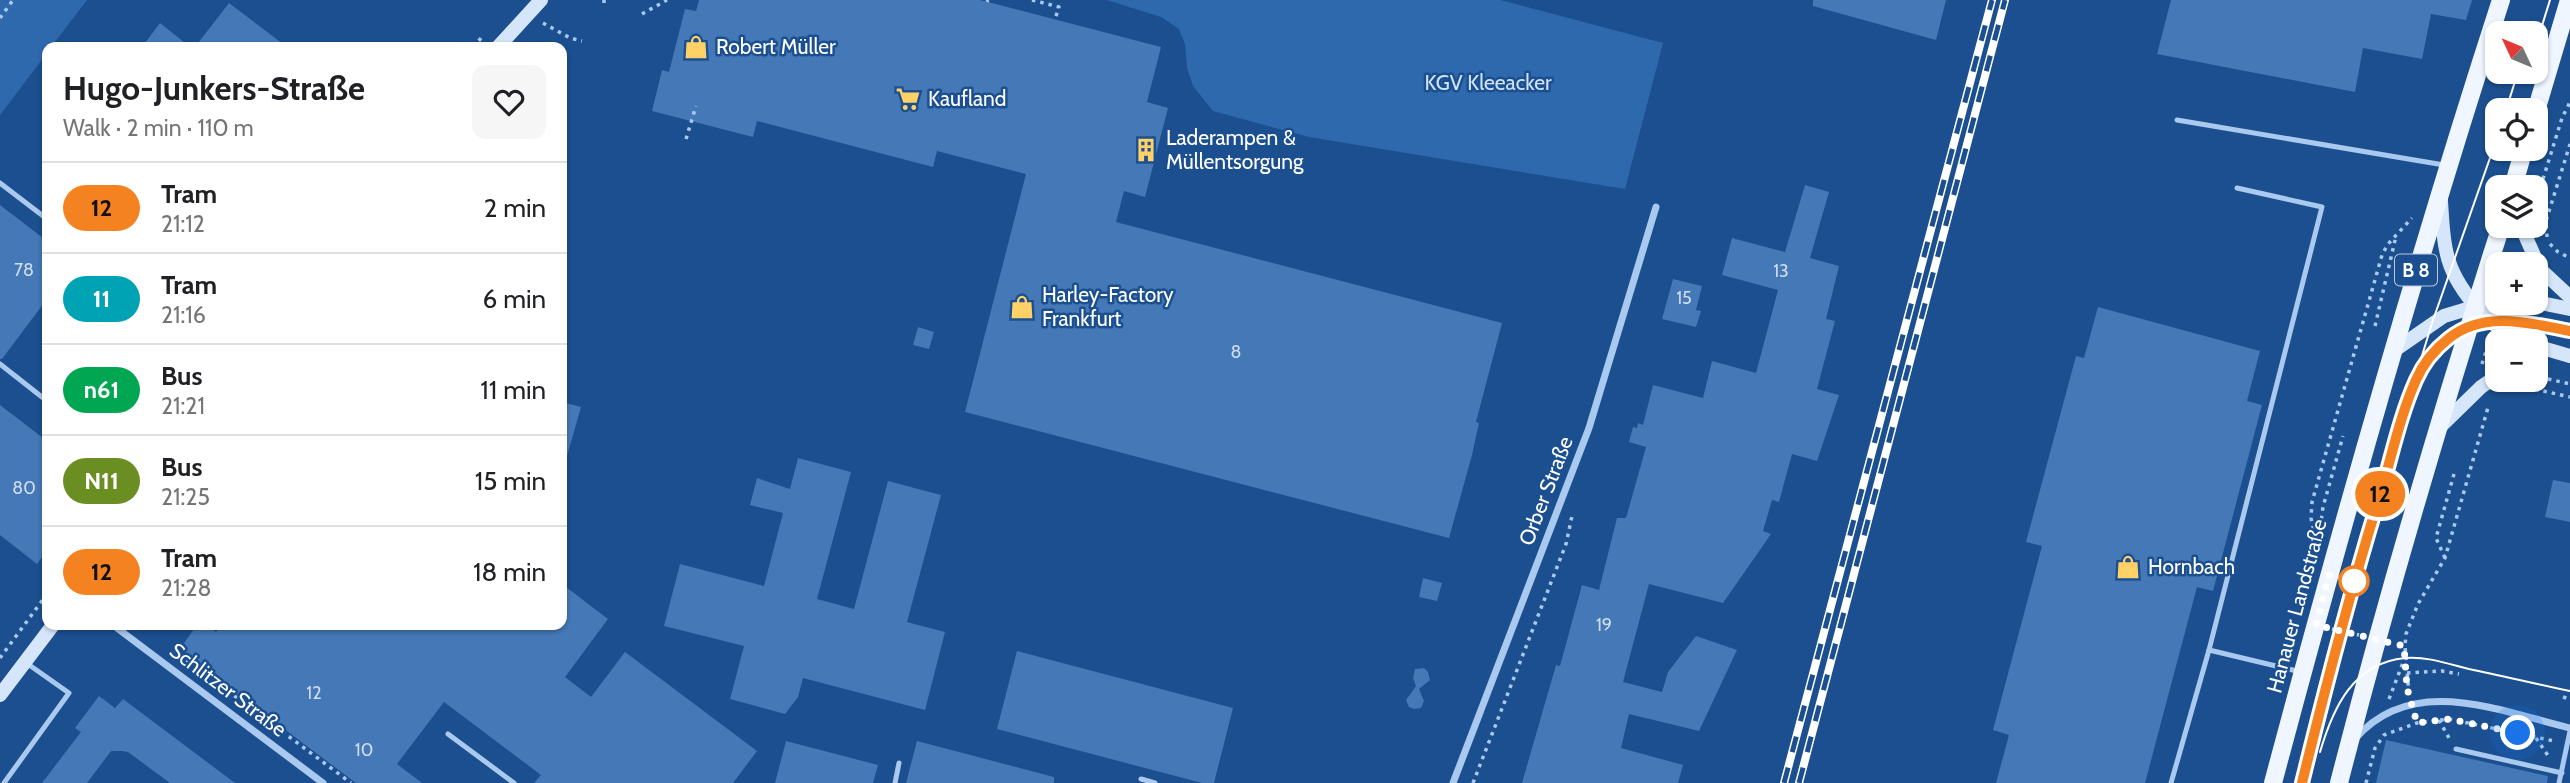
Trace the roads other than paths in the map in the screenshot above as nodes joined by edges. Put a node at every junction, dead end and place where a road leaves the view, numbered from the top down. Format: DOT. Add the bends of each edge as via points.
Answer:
graph roads {
  1 [pos="541,0"];
  2 [pos="2501,0"];
  3 [pos="2569,0"];
  4 [pos="503,42"];
  5 [pos="2540,98"];
  6 [pos="2177,120"];
  7 [pos="2447,165"];
  8 [pos="0,183"];
  9 [pos="2237,188"];
  10 [pos="2440,189"];
  11 [pos="1656,207"];
  12 [pos="42,215"];
  13 [pos="2497,238"];
  14 [pos="2526,238"];
  15 [pos="2570,297"];
  16 [pos="2485,303"];
  17 [pos="2548,304"];
  18 [pos="2475,305"];
  19 [pos="2570,309"];
  20 [pos="2501,329"];
  21 [pos="2548,350"];
  22 [pos="2392,352"];
  23 [pos="2566,355"];
  24 [pos="2548,357"];
  25 [pos="0,364"];
  26 [pos="2485,384"];
  27 [pos="42,397"];
  28 [pos="2439,428"];
  29 [pos="49,630"];
  30 [pos="120,630"];
  31 [pos="2209,650"];
  32 [pos="25,662"];
  33 [pos="2303,672"];
  34 [pos="0,695"];
  35 [pos="2570,729"];
  36 [pos="448,734"];
  37 [pos="2348,747"];
  38 [pos="2456,749"];
  39 [pos="899,763"];
  40 [pos="2562,772"];
  41 [pos="1141,779"];
  42 [pos="4,783"];
  43 [pos="323,783"];
  44 [pos="514,783"];
  45 [pos="895,783"];
  46 [pos="1155,783"];
  47 [pos="1453,783"];
  48 [pos="2171,783"];
  49 [pos="2273,783"];
  50 [pos="2339,783"];
  51 [pos="2559,783"];
  1 -- 4 [label="main road"];
  2 -- 7 [label="main road, Hanauer Landstraße / B 8"];
  3 -- 5 [label="main road"];
  6 -- 7 [label="lane"];
  7 -- 10 [label="main road, Hanauer Landstraße / B 8"];
  8 -- 12 [label="lane"];
  9 -- 31 [label="lane" via="2322,207"];
  10 -- 18 [label="main road" via="2450,268"];
  10 -- 22 [label="main road, Hanauer Landstraße / B 8"];
  11 -- 47 [label="street, Orber Straße" via="1589,428"];
  13 -- 18 [label="main road"];
  14 -- 15 [label="main road" via="2540,269"];
  16 -- 18 [label="main road"];
  17 -- 19 [label="main road"];
  18 -- 20 [label="main road"];
  18 -- 22 [label="main road" via="2444,316"];
  18 -- 28 [label="main road"];
  21 -- 23 [label="main road"];
  22 -- 33 [label="main road, Hanauer Landstraße / B 8"];
  23 -- 24 [label="main road"];
  25 -- 27 [label="lane"];
  26 -- 28 [label="main road"];
  28 -- 37 [label="main road"];
  29 -- 32 [label="main road"];
  30 -- 43 [label="street, Schlitzer Straße"];
  31 -- 33 [label="lane"];
  31 -- 48 [label="lane"];
  32 -- 34 [label="main road"];
  32 -- 42 [label="lane" via="69,693"];
  33 -- 49 [label="main road, Hanauer Landstraße / B 8"];
  35 -- 37 [label="street" via="2459,702 2411,703 2384,713"];
  35 -- 40 [label="lane"];
  36 -- 44 [label="lane"];
  37 -- 50 [label="main road"];
  38 -- 40 [label="lane"];
  39 -- 45 [label="lane"];
  40 -- 51 [label="lane"];
  41 -- 46 [label="lane"];
}
